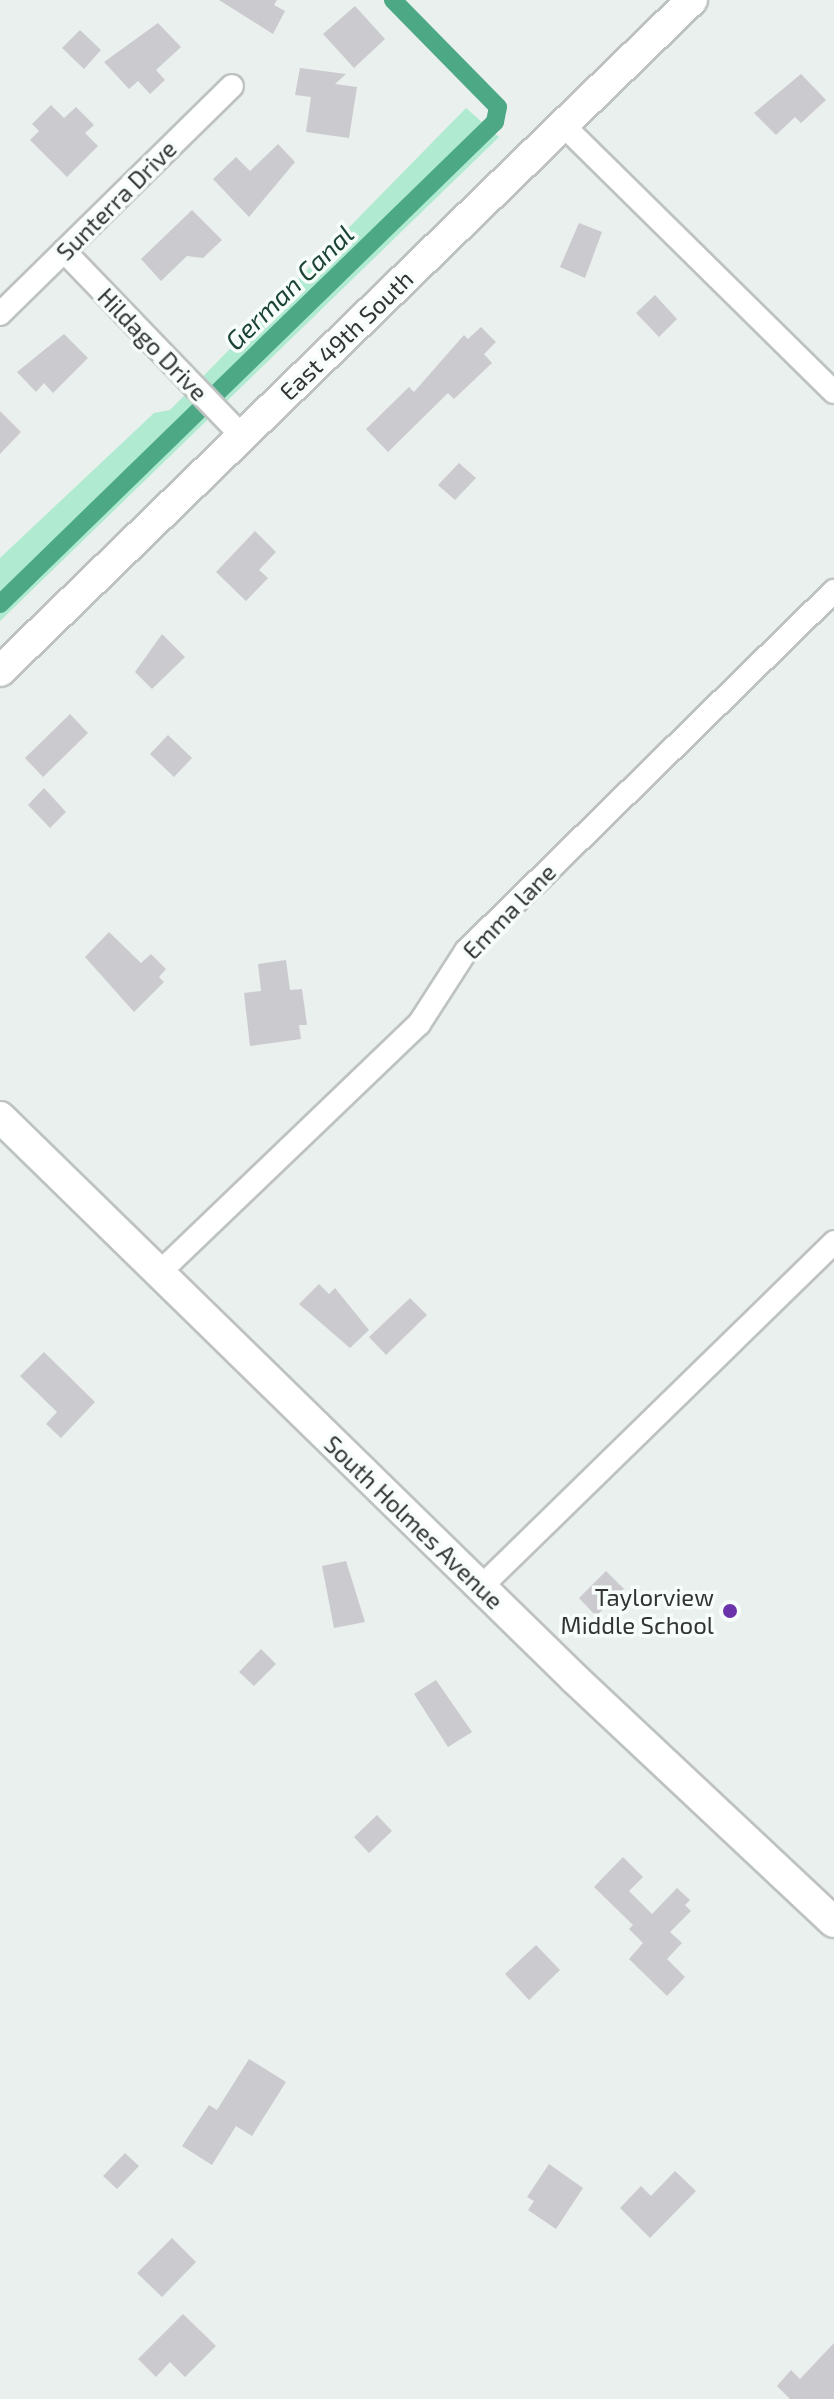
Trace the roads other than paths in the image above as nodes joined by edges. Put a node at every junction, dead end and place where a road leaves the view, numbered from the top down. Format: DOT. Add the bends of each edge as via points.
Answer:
graph roads {
  1 [pos="692,0"];
  2 [pos="232,86"];
  3 [pos="563,125"];
  4 [pos="64,251"];
  5 [pos="0,314"];
  6 [pos="834,392"];
  7 [pos="242,436"];
  8 [pos="834,591"];
  9 [pos="0,671"];
  10 [pos="0,1117"];
  11 [pos="834,1242"];
  12 [pos="159,1273"];
  13 [pos="481,1587"];
  14 [pos="834,1922"];
  1 -- 3 [label="street, East 49th South"];
  2 -- 4 [label="street, Sunterra Drive"];
  3 -- 6 [label="street"];
  3 -- 7 [label="street, East 49th South"];
  4 -- 5 [label="street, Sunterra Drive"];
  4 -- 7 [label="street, Hildago Drive"];
  7 -- 9 [label="street, East 49th South"];
  8 -- 12 [label="street, Emma lane" via="466,951 419,1024"];
  10 -- 12 [label="street, South Holmes Avenue"];
  11 -- 13 [label="street"];
  12 -- 13 [label="street, South Holmes Avenue"];
  13 -- 14 [label="street, South Holmes Avenue"];
}
